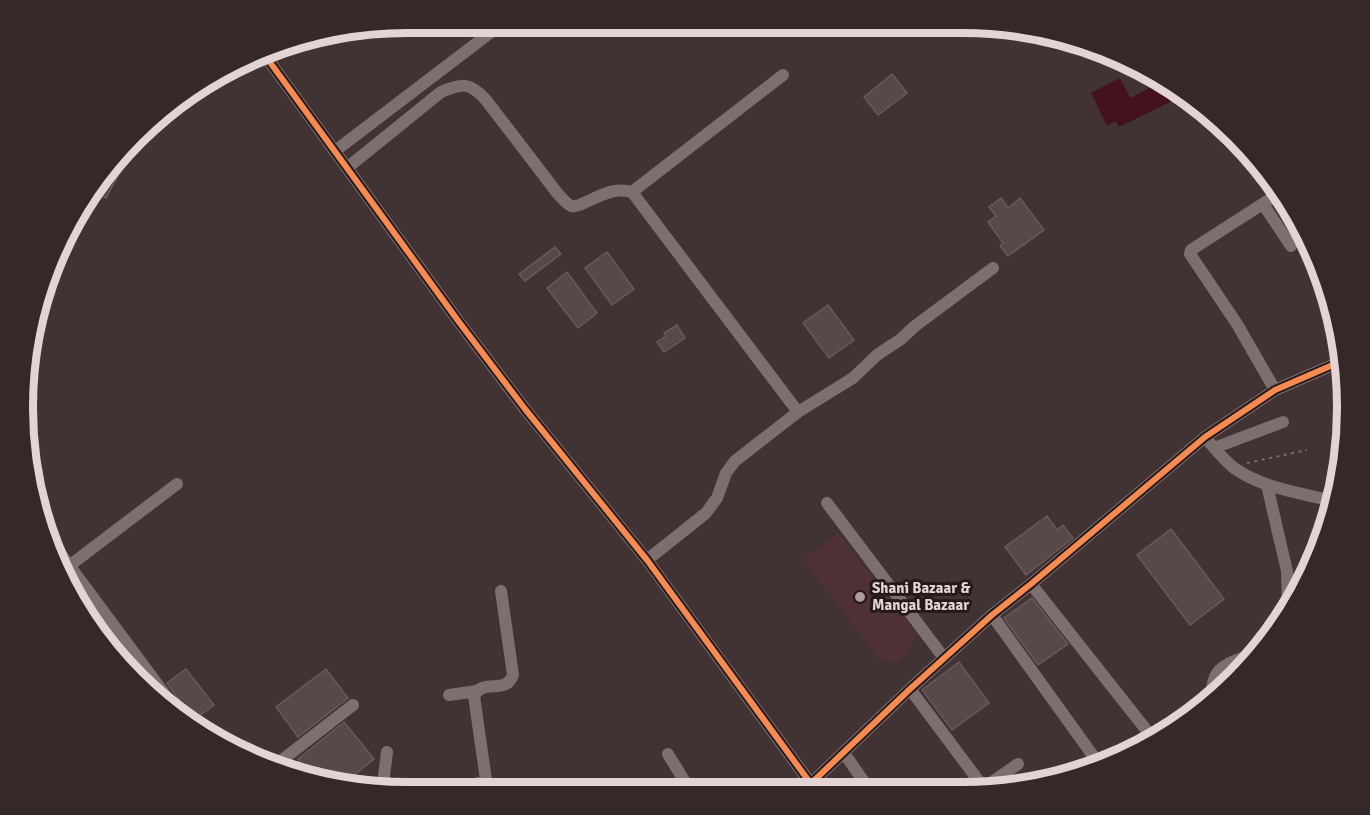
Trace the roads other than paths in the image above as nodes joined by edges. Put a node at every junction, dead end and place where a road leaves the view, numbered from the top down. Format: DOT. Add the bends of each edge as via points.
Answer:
graph roads {
  1 [pos="490,33"];
  2 [pos="269,60"];
  3 [pos="783,75"];
  4 [pos="335,151"];
  5 [pos="347,168"];
  6 [pos="632,192"];
  7 [pos="1273,197"];
  8 [pos="1263,204"];
  9 [pos="1291,246"];
  10 [pos="993,268"];
  11 [pos="1334,364"];
  12 [pos="1275,390"];
  13 [pos="798,412"];
  14 [pos="1283,422"];
  15 [pos="1204,437"];
  16 [pos="1214,448"];
  17 [pos="177,484"];
  18 [pos="1267,485"];
  19 [pos="1325,499"];
  20 [pos="827,503"];
  21 [pos="647,560"];
  22 [pos="69,566"];
  23 [pos="1031,584"];
  24 [pos="501,591"];
  25 [pos="1289,591"];
  26 [pos="992,615"];
  27 [pos="944,658"];
  28 [pos="1239,660"];
  29 [pos="155,683"];
  30 [pos="1211,687"];
  31 [pos="910,689"];
  32 [pos="477,691"];
  33 [pos="449,695"];
  34 [pos="353,705"];
  35 [pos="1148,733"];
  36 [pos="387,752"];
  37 [pos="844,753"];
  38 [pos="668,754"];
  39 [pos="1094,758"];
  40 [pos="282,760"];
  41 [pos="1018,764"];
  42 [pos="996,780"];
  43 [pos="383,781"];
  44 [pos="977,781"];
  45 [pos="484,782"];
  46 [pos="685,782"];
  47 [pos="802,782"];
  48 [pos="813,782"];
  49 [pos="864,782"];
  1 -- 4 [label="street"];
  2 -- 4 [label="street"];
  3 -- 6 [label="street"];
  4 -- 5 [label="street"];
  5 -- 6 [label="street" via="441,93 456,86 468,86 486,100 569,205 574,207 615,190"];
  5 -- 21 [label="street" via="512,392"];
  6 -- 13 [label="street"];
  7 -- 8 [label="street"];
  8 -- 9 [label="street"];
  8 -- 12 [label="street" via="1190,254"];
  10 -- 13 [label="street" via="853,378"];
  11 -- 12 [label="street"];
  12 -- 15 [label="street"];
  13 -- 21 [label="street" via="735,460 706,513"];
  14 -- 16 [label="street"];
  15 -- 16 [label="street"];
  15 -- 23 [label="street"];
  16 -- 18 [label="street" via="1232,466"];
  17 -- 22 [label="street"];
  18 -- 19 [label="street"];
  18 -- 25 [label="street"];
  20 -- 27 [label="street"];
  21 -- 47 [label="street"];
  22 -- 29 [label="street"];
  23 -- 26 [label="street"];
  23 -- 35 [label="street"];
  24 -- 32 [label="street" via="513,675 506,685"];
  26 -- 27 [label="street"];
  26 -- 39 [label="street"];
  27 -- 31 [label="street"];
  28 -- 30 [label="street" via="1218,670"];
  31 -- 37 [label="street"];
  31 -- 44 [label="street"];
  32 -- 33 [label="street"];
  32 -- 45 [label="street" via="474,696"];
  34 -- 40 [label="street"];
  36 -- 43 [label="street"];
  37 -- 48 [label="street"];
  37 -- 49 [label="street"];
  38 -- 46 [label="street"];
  41 -- 42 [label="street"];
}
